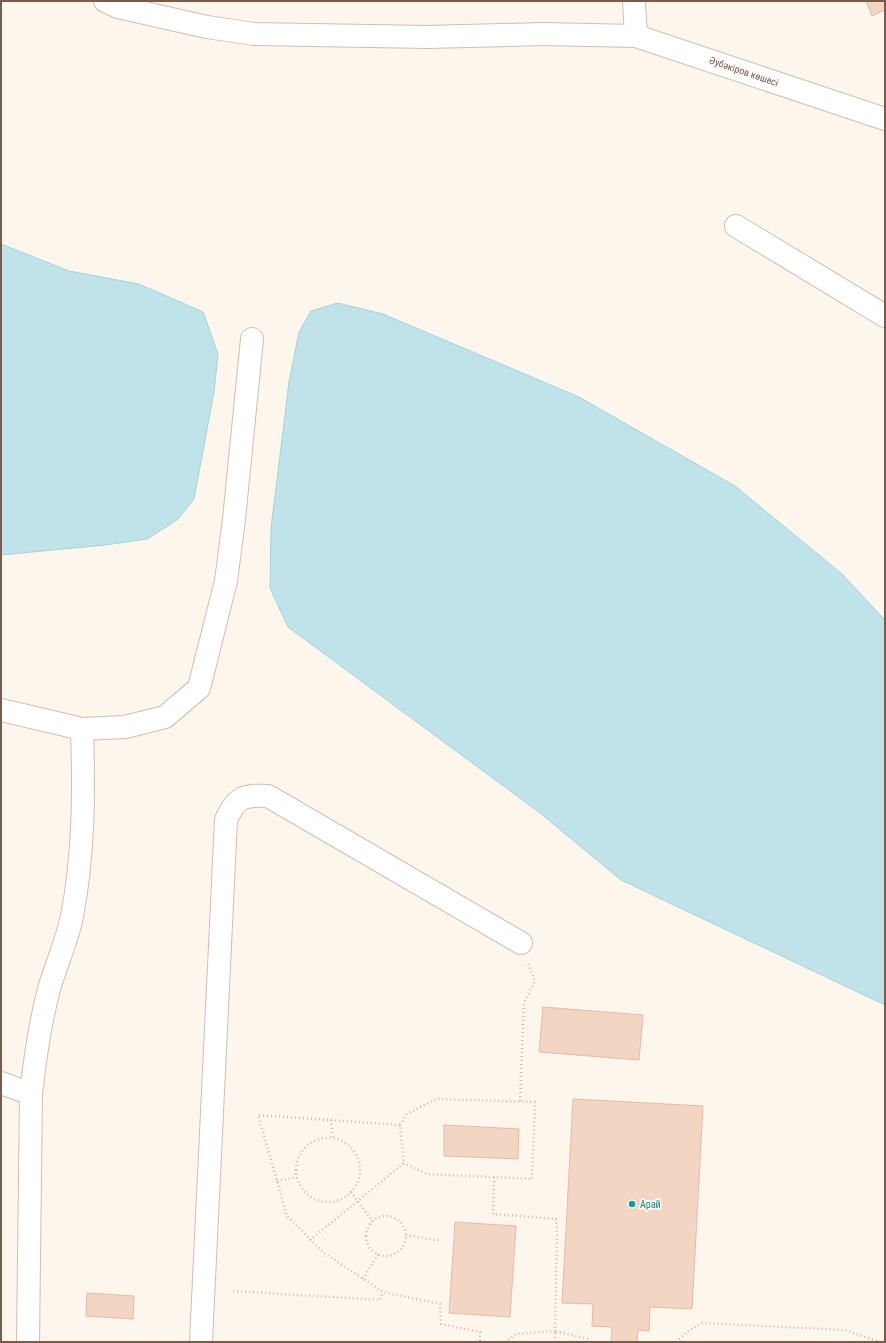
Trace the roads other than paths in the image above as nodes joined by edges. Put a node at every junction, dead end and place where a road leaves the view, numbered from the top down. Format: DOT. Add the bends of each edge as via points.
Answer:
graph roads {
  1 [pos="105,1"];
  2 [pos="634,1"];
  3 [pos="636,36"];
  4 [pos="885,119"];
  5 [pos="736,226"];
  6 [pos="885,316"];
  7 [pos="252,339"];
  8 [pos="1,710"];
  9 [pos="82,729"];
  10 [pos="521,943"];
  11 [pos="1,1083"];
  12 [pos="31,1094"];
  13 [pos="28,1342"];
  14 [pos="200,1342"];
  1 -- 3 [label="street, Әубәкіров көшесі" via="118,7 207,27 254,34 427,37 544,34"];
  2 -- 3 [label="street"];
  3 -- 4 [label="street, Әубәкіров көшесі"];
  5 -- 6 [label="street"];
  7 -- 9 [label="street" via="226,581 199,688 165,717 125,727"];
  8 -- 9 [label="street"];
  9 -- 12 [label="street" via="83,796 78,881 72,918 49,989 36,1048"];
  10 -- 14 [label="street" via="268,796 249,796 233,805 226,820"];
  11 -- 12 [label="street"];
  12 -- 13 [label="street"];
}
